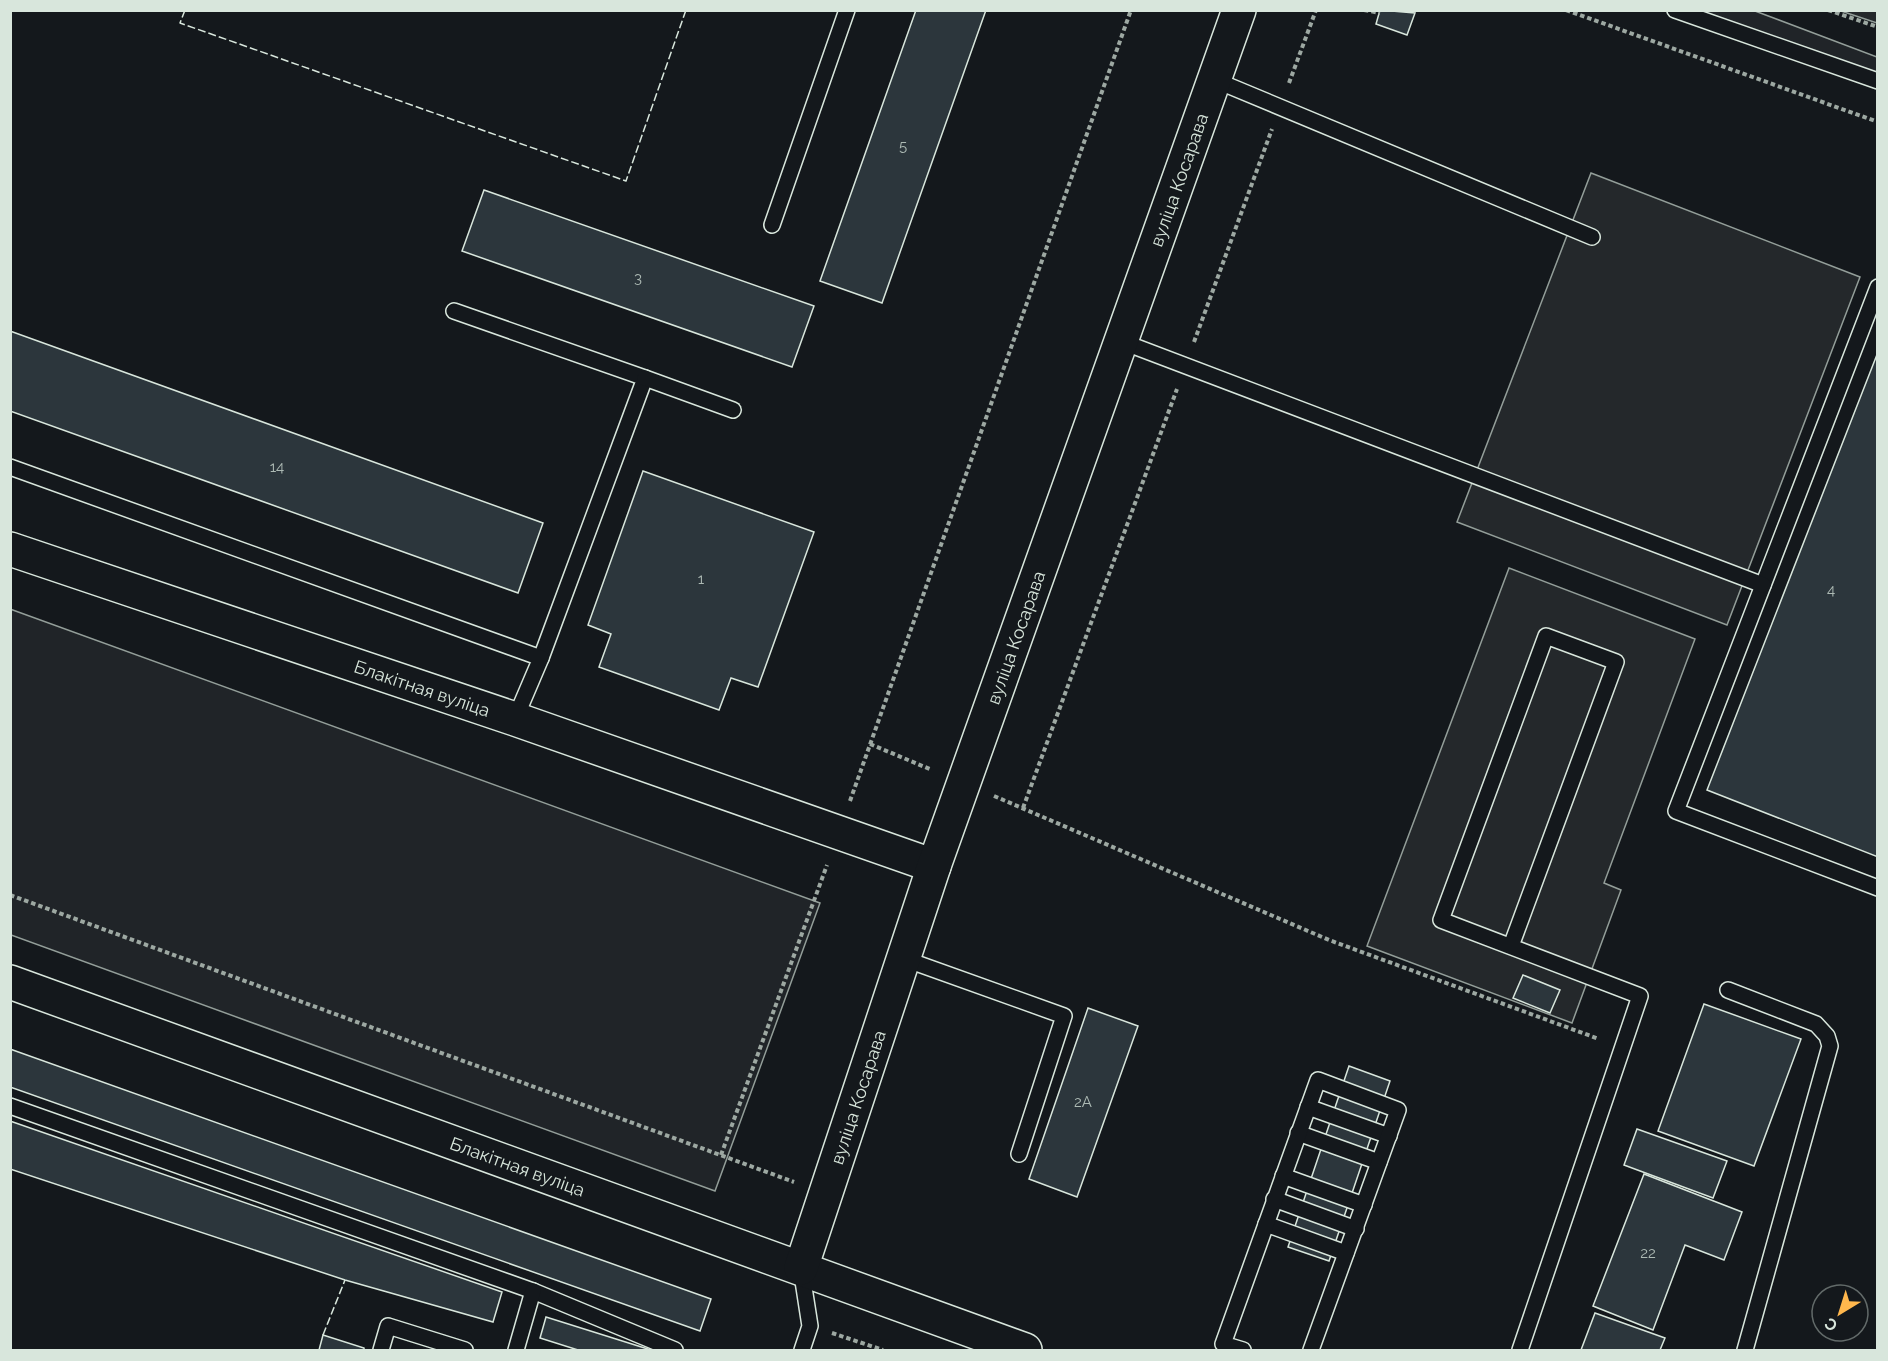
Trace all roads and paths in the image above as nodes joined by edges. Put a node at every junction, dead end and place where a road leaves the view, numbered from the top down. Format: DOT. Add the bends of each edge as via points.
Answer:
graph roads {
  1 [pos="847,10"];
  2 [pos="1131,10"];
  3 [pos="1239,10"];
  4 [pos="1316,10"];
  5 [pos="1364,10"];
  6 [pos="1566,10"];
  7 [pos="1675,10"];
  8 [pos="1828,10"];
  9 [pos="1380,13"];
  10 [pos="1878,27"];
  11 [pos="1215,80"];
  12 [pos="1878,81"];
  13 [pos="1280,109"];
  14 [pos="1878,122"];
  15 [pos="772,225"];
  16 [pos="1592,237"];
  17 [pos="1878,287"];
  18 [pos="454,310"];
  19 [pos="1123,342"];
  20 [pos="1186,366"];
  21 [pos="645,378"];
  22 [pos="733,410"];
  23 [pos="10,467"];
  24 [pos="10,549"];
  25 [pos="1763,585"];
  26 [pos="541,658"];
  27 [pos="515,719"];
  28 [pos="870,744"];
  29 [pos="935,771"];
  30 [pos="992,795"];
  31 [pos="1023,808"];
  32 [pos="838,832"];
  33 [pos="934,866"];
  34 [pos="1878,888"];
  35 [pos="10,896"];
  36 [pos="1510,946"];
  37 [pos="902,958"];
  38 [pos="10,981"];
  39 [pos="1728,990"];
  40 [pos="1623,1048"];
  41 [pos="10,1106"];
  42 [pos="1308,1107"];
  43 [pos="1298,1133"];
  44 [pos="1389,1136"];
  45 [pos="1018,1154"];
  46 [pos="721,1155"];
  47 [pos="1379,1162"];
  48 [pos="1283,1176"];
  49 [pos="825,1193"];
  50 [pos="1274,1199"];
  51 [pos="1364,1206"];
  52 [pos="1266,1224"];
  53 [pos="1356,1229"];
  54 [pos="1346,1253"];
  55 [pos="801,1268"];
  56 [pos="533,1291"];
  57 [pos="810,1326"];
  58 [pos="381,1350"];
  59 [pos="465,1350"];
  60 [pos="516,1350"];
  61 [pos="675,1350"];
  62 [pos="802,1350"];
  63 [pos="883,1350"];
  64 [pos="1025,1350"];
  65 [pos="1243,1350"];
  66 [pos="1311,1350"];
  67 [pos="1520,1350"];
  68 [pos="1745,1350"];
  1 -- 15 [label="lane"];
  2 -- 28 [label="path"];
  3 -- 11 [label="street, вуліца Косарава"];
  4 -- 13 [label="path"];
  5 -- 9 [label="path"];
  6 -- 14 [label="path"];
  7 -- 12 [label="lane"];
  8 -- 10 [label="path"];
  11 -- 13 [label="lane"];
  11 -- 19 [label="street, вуліца Косарава"];
  13 -- 16 [label="lane"];
  13 -- 20 [label="path"];
  17 -- 25 [label="lane"];
  18 -- 21 [label="lane"];
  19 -- 20 [label="lane"];
  19 -- 33 [label="street, вуліца Косарава"];
  20 -- 25 [label="lane"];
  20 -- 31 [label="path"];
  21 -- 22 [label="lane"];
  21 -- 26 [label="lane"];
  23 -- 26 [label="lane"];
  24 -- 27 [label="street, Блакітная вуліца"];
  25 -- 34 [label="lane" via="1676,811"];
  26 -- 27 [label="lane"];
  27 -- 32 [label="street, Блакітная вуліца"];
  28 -- 29 [label="path"];
  28 -- 32 [label="path"];
  30 -- 31 [label="path"];
  31 -- 40 [label="path" via="1329,940"];
  32 -- 33 [label="street, Блакітная вуліца"];
  32 -- 46 [label="path"];
  33 -- 37 [label="street, вуліца Косарава"];
  35 -- 46 [label="path"];
  36 -- 36 [label="lane" via="1441,920 1546,636 1616,662"];
  36 -- 40 [label="lane" via="1640,996"];
  37 -- 45 [label="lane" via="1065,1016"];
  37 -- 49 [label="street, вуліца Косарава"];
  38 -- 55 [label="street, Блакітная вуліца"];
  39 -- 68 [label="lane" via="1816,1024 1830,1046"];
  40 -- 67 [label="lane"];
  41 -- 56 [label="lane"];
  42 -- 43 [label="lane"];
  42 -- 44 [label="lane"];
  42 -- 44 [label="lane" via="1318,1080 1398,1110"];
  43 -- 47 [label="lane"];
  43 -- 48 [label="lane"];
  44 -- 47 [label="lane"];
  46 -- 49 [label="path"];
  47 -- 51 [label="lane"];
  48 -- 50 [label="lane"];
  48 -- 51 [label="lane"];
  49 -- 55 [label="street, вуліца Косарава"];
  50 -- 52 [label="lane"];
  50 -- 53 [label="lane"];
  51 -- 53 [label="lane"];
  52 -- 54 [label="lane"];
  52 -- 65 [label="lane" via="1223,1344"];
  53 -- 54 [label="lane"];
  54 -- 66 [label="lane"];
  55 -- 57 [label="lane"];
  55 -- 64 [label="street, Блакітная вуліца"];
  56 -- 60 [label="lane"];
  56 -- 61 [label="lane"];
  57 -- 62 [label="lane"];
  57 -- 63 [label="path"];
  58 -- 59 [label="lane" via="388,1326"];
}
